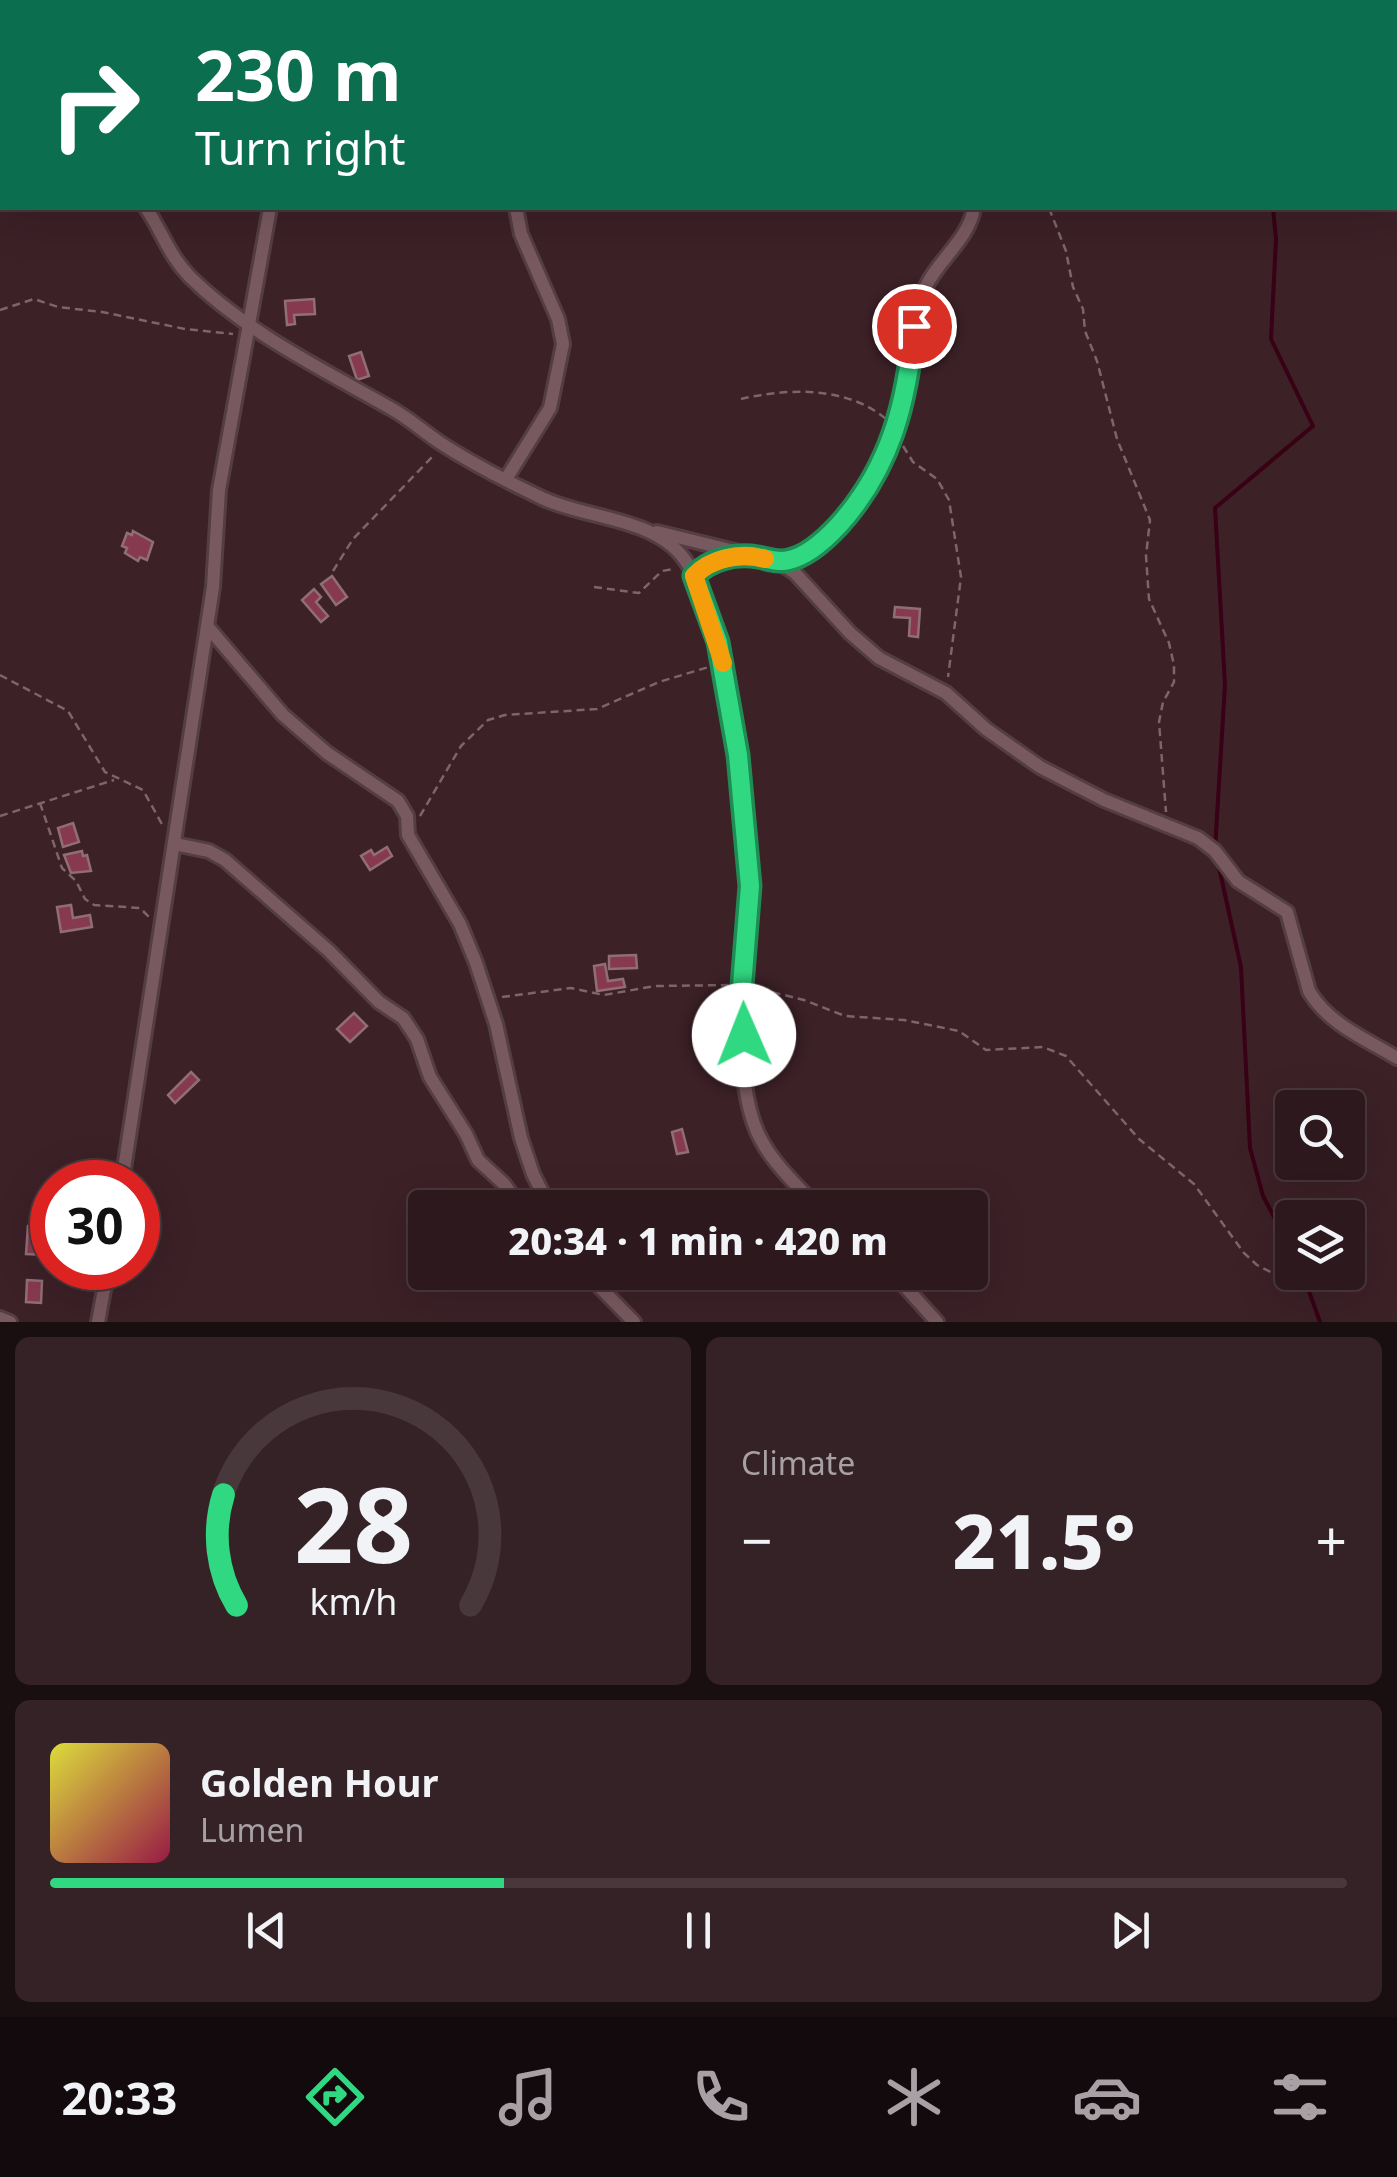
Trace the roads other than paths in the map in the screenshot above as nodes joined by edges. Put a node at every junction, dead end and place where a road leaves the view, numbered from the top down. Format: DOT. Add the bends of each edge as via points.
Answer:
graph roads {
  1 [pos="147,210"];
  2 [pos="270,210"];
  3 [pos="516,210"];
  4 [pos="973,210"];
  5 [pos="248,331"];
  6 [pos="506,479"];
  7 [pos="644,530"];
  8 [pos="754,556"];
  9 [pos="779,562"];
  10 [pos="694,576"];
  11 [pos="207,626"];
  12 [pos="175,844"];
  13 [pos="1397,1058"];
  14 [pos="125,1160"];
  15 [pos="508,1190"];
  16 [pos="541,1190"];
  17 [pos="801,1190"];
  18 [pos="104,1290"];
  19 [pos="603,1290"];
  20 [pos="908,1290"];
  21 [pos="0,1318"];
  22 [pos="10,1322"];
  23 [pos="98,1322"];
  24 [pos="634,1322"];
  25 [pos="936,1322"];
  1 -- 5 [label="street" via="177,262"];
  2 -- 5 [label="street"];
  3 -- 6 [label="street" via="563,344 550,408"];
  4 -- 9 [label="street" via="921,298 897,429 876,475 837,527 799,556"];
  5 -- 6 [label="street"];
  5 -- 11 [label="street" via="219,490"];
  6 -- 7 [label="street" via="558,505"];
  7 -- 8 [label="street"];
  7 -- 10 [label="street" via="671,545"];
  8 -- 9 [label="street"];
  8 -- 10 [label="street" via="717,560"];
  9 -- 13 [label="street" via="867,648 946,693 1040,767 1207,844 1238,881 1283,908 1315,1002"];
  10 -- 17 [label="street" via="724,663 738,755 749,863 742,986 754,1122"];
  11 -- 12 [label="street"];
  11 -- 16 [label="street" via="283,715 398,800 408,835 460,924 489,999 521,1138"];
  12 -- 14 [label="street"];
  12 -- 15 [label="street" via="225,860 403,1018 478,1160"];
  18 -- 23 [label="street"];
  19 -- 24 [label="street"];
  20 -- 25 [label="street"];
  21 -- 22 [label="street"];
}
